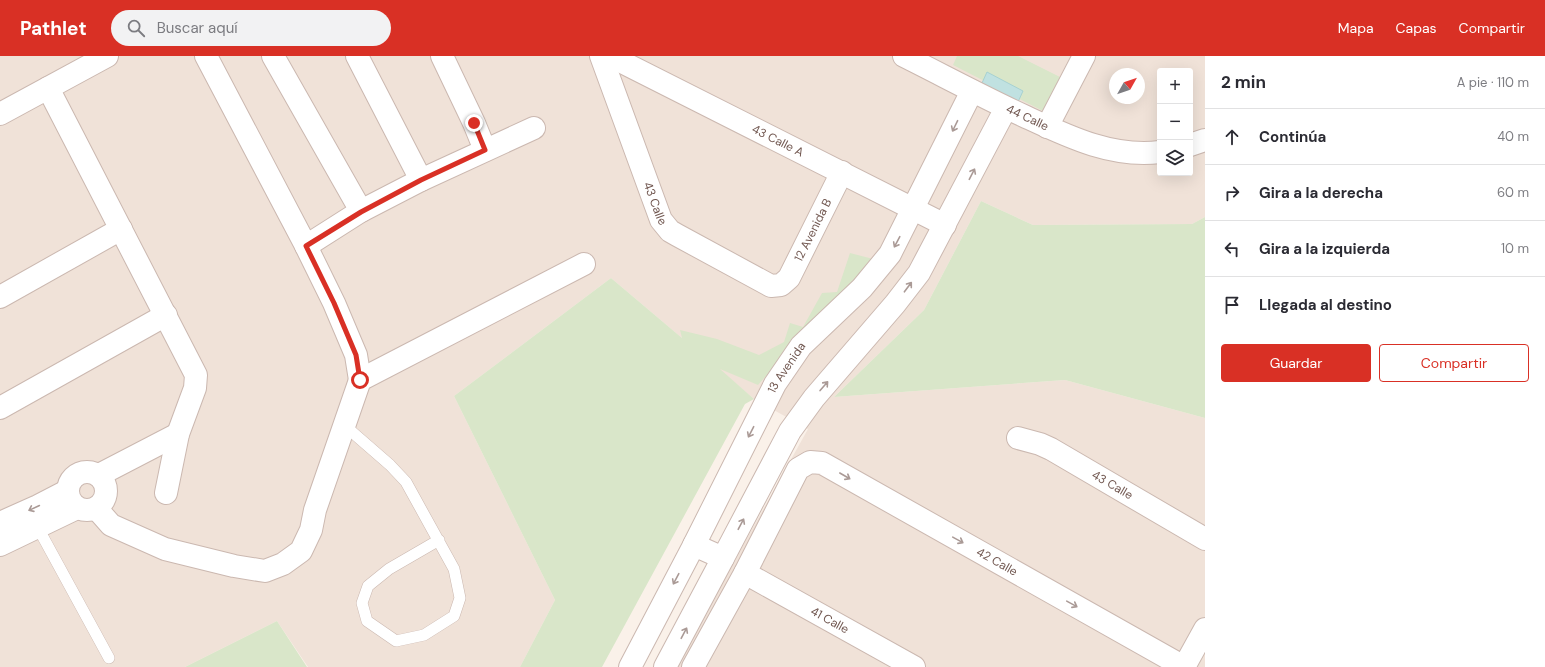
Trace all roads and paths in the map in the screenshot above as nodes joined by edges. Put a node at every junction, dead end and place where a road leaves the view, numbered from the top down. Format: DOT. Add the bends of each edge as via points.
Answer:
graph roads {
  1 [pos="107,56"];
  2 [pos="206,56"];
  3 [pos="273,56"];
  4 [pos="357,56"];
  5 [pos="442,56"];
  6 [pos="601,56"];
  7 [pos="610,56"];
  8 [pos="904,56"];
  9 [pos="1084,56"];
  10 [pos="934,63"];
  11 [pos="48,88"];
  12 [pos="972,91"];
  13 [pos="1006,108"];
  14 [pos="0,114"];
  15 [pos="1047,127"];
  16 [pos="534,128"];
  17 [pos="1205,140"];
  18 [pos="1193,144"];
  19 [pos="485,150"];
  20 [pos="1157,152"];
  21 [pos="842,172"];
  22 [pos="421,180"];
  23 [pos="914,209"];
  24 [pos="361,212"];
  25 [pos="945,225"];
  26 [pos="121,229"];
  27 [pos="306,246"];
  28 [pos="584,264"];
  29 [pos="781,285"];
  30 [pos="0,297"];
  31 [pos="166,315"];
  32 [pos="360,380"];
  33 [pos="0,408"];
  34 [pos="344,425"];
  35 [pos="178,434"];
  36 [pos="1018,438"];
  37 [pos="99,475"];
  38 [pos="166,493"];
  39 [pos="80,502"];
  40 [pos="0,523"];
  41 [pos="37,526"];
  42 [pos="1205,539"];
  43 [pos="439,540"];
  44 [pos="0,545"];
  45 [pos="694,545"];
  46 [pos="723,558"];
  47 [pos="745,573"];
  48 [pos="1205,629"];
  49 [pos="109,658"];
  50 [pos="630,667"];
  51 [pos="665,667"];
  52 [pos="692,667"];
  53 [pos="914,667"];
  54 [pos="1184,667"];
  1 -- 11 [label="street"];
  2 -- 27 [label="street"];
  3 -- 24 [label="street"];
  4 -- 22 [label="street"];
  5 -- 19 [label="street"];
  6 -- 29 [label="street, 43 Calle" via="657,213 665,226 770,286"];
  7 -- 21 [label="street, 43 Calle A"];
  8 -- 10 [label="street, 44 Calle"];
  9 -- 15 [label="street"];
  10 -- 12 [label="street, 44 Calle"];
  11 -- 14 [label="street"];
  11 -- 26 [label="street"];
  12 -- 13 [label="street, 44 Calle"];
  12 -- 23 [label="street, 13 Avenida, one-way"];
  13 -- 15 [label="street, 44 Calle"];
  25 -- 13 [label="street, one-way"];
  15 -- 20 [label="street, 44 Calle" via="1093,146 1134,152"];
  16 -- 19 [label="street"];
  17 -- 18 [label="street"];
  19 -- 22 [label="street"];
  21 -- 23 [label="street, 43 Calle A"];
  21 -- 29 [label="street, 12 Avenida B" via="789,278"];
  22 -- 24 [label="street"];
  23 -- 25 [label="street, 43 Calle A"];
  23 -- 45 [label="street, 13 Avenida, one-way" via="890,254 862,288 801,346 775,384"];
  24 -- 27 [label="street"];
  46 -- 25 [label="street, one-way" via="790,432 814,398 914,279"];
  26 -- 30 [label="street"];
  26 -- 31 [label="street"];
  27 -- 32 [label="street" via="356,355"];
  28 -- 32 [label="street"];
  31 -- 33 [label="street"];
  31 -- 35 [label="street" via="196,375 195,388"];
  32 -- 34 [label="street"];
  34 -- 39 [label="street" via="315,510 311,530 301,551 283,564 265,571 165,549 111,525"];
  34 -- 43 [label="lane" via="406,482"];
  35 -- 37 [label="street"];
  35 -- 38 [label="street"];
  36 -- 42 [label="street, 43 Calle" via="1051,449"];
  37 -- 39 [label="street" via="106,486 105,499"];
  37 -- 39 [label="street" via="81,472 71,479"];
  39 -- 40 [label="street, one-way" via="38,506"];
  39 -- 41 [label="street"];
  41 -- 44 [label="street"];
  41 -- 49 [label="lane"];
  43 -- 43 [label="lane" via="454,569 460,598 454,616 424,635 396,641 367,621 362,603 368,586 389,569"];
  45 -- 46 [label="street"];
  45 -- 50 [label="street, 13 Avenida, one-way"];
  51 -- 46 [label="street, one-way"];
  47 -- 52 [label="street"];
  47 -- 53 [label="street, 41 Calle"];
  47 -- 54 [label="street, 42 Calle, one-way" via="798,469 810,462 822,463"];
  48 -- 54 [label="street"];
}
